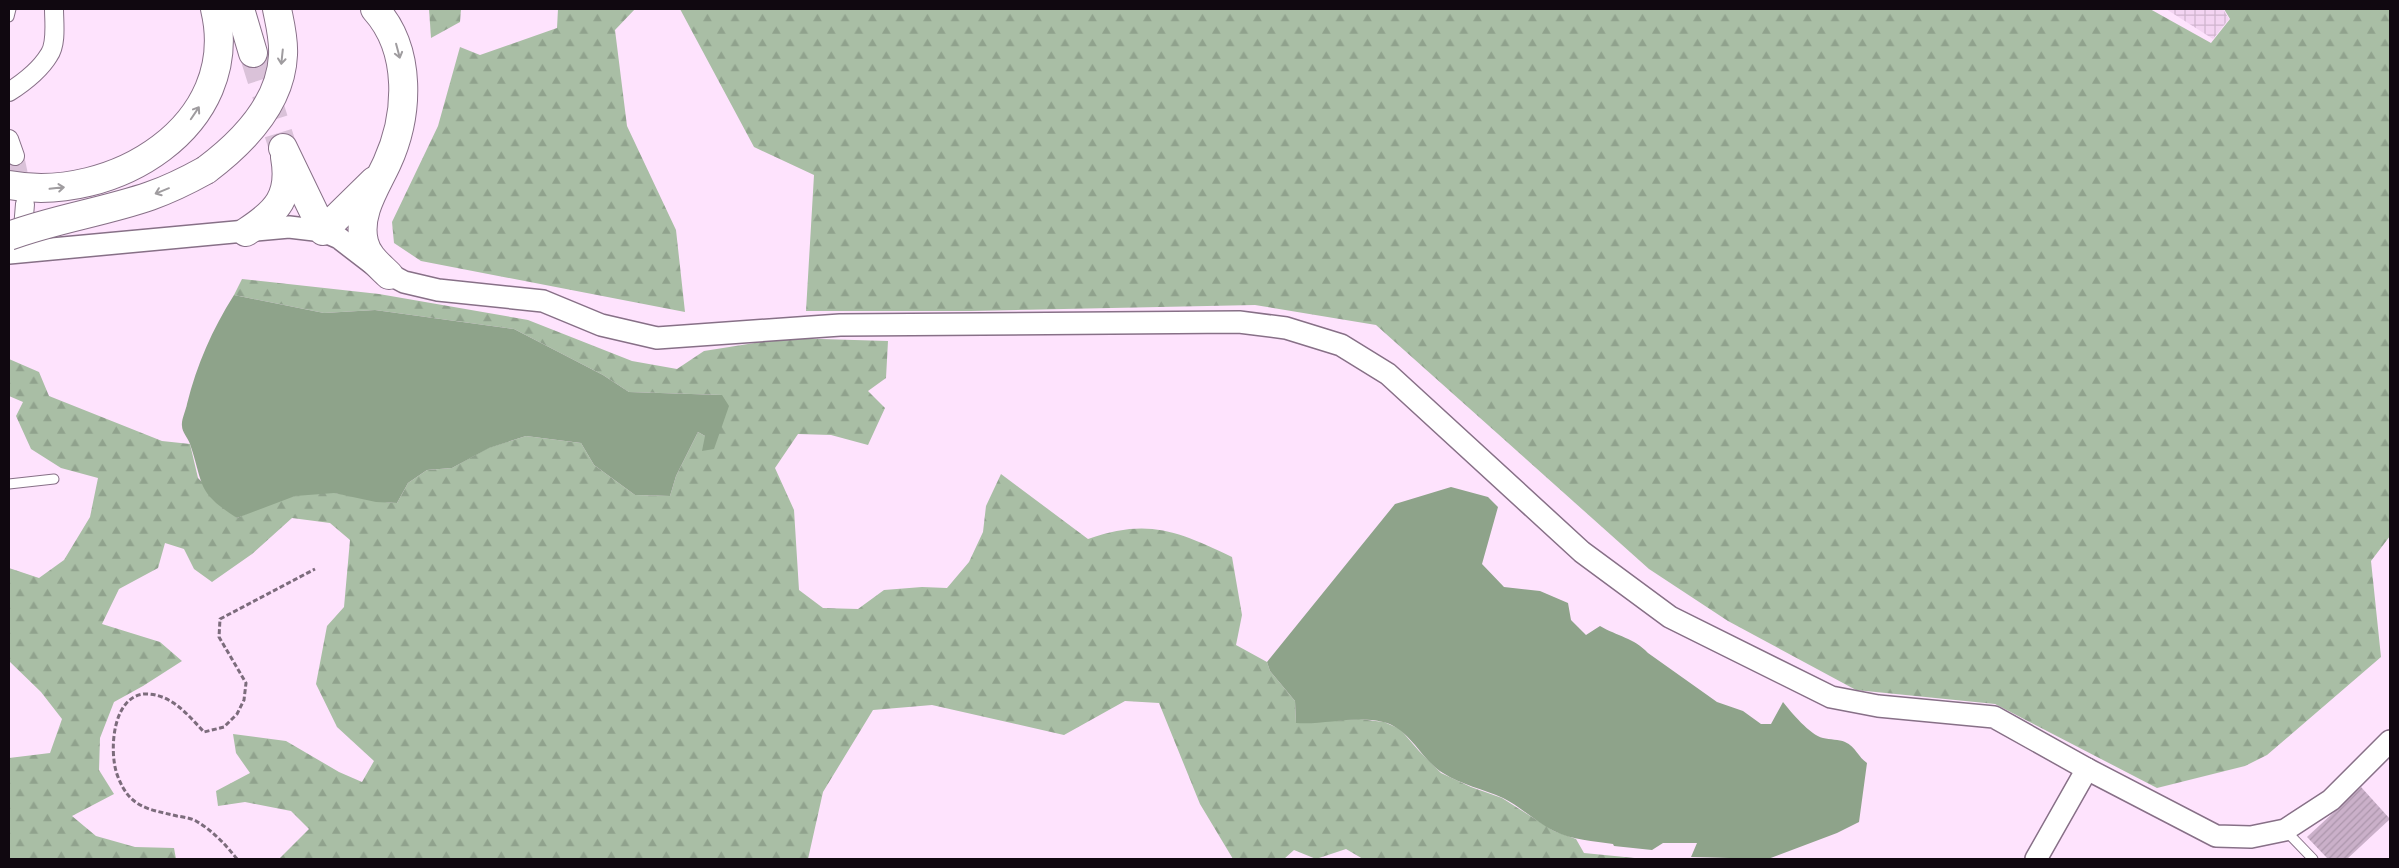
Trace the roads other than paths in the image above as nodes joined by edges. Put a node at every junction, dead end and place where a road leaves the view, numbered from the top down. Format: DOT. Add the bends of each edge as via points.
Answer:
graph roads {
  1 [pos="11,9"];
  2 [pos="54,9"];
  3 [pos="215,9"];
  4 [pos="240,9"];
  5 [pos="277,9"];
  6 [pos="375,9"];
  7 [pos="9,17"];
  8 [pos="253,53"];
  9 [pos="9,92"];
  10 [pos="9,139"];
  11 [pos="14,156"];
  12 [pos="387,164"];
  13 [pos="17,195"];
  14 [pos="323,231"];
  15 [pos="246,232"];
  16 [pos="13,247"];
  17 [pos="389,275"];
  18 [pos="54,479"];
  19 [pos="9,484"];
  20 [pos="2390,741"];
  21 [pos="2087,769"];
  22 [pos="2285,830"];
  23 [pos="2036,859"];
  24 [pos="2313,859"];
  1 -- 7 [label="lane"];
  2 -- 9 [label="street" via="50,54"];
  13 -- 3 [label="highway, one-way" via="26,188 100,180 148,158 169,143 198,110 211,84 219,46"];
  4 -- 8 [label="highway"];
  5 -- 16 [label="highway, one-way, bridge" via="283,56 276,84 264,110 231,151 206,170 149,196 28,229"];
  6 -- 12 [label="highway, one-way" via="395,40 401,64 402,115 397,140"];
  10 -- 11 [label="street"];
  12 -- 14 [label="highway"];
  12 -- 17 [label="highway" via="369,201 363,229 368,254"];
  13 -- 16 [label="street"];
  14 -- 15 [label="street" via="289,227"];
  14 -- 15 [label="highway" via="283,148 287,184 283,197 276,210"];
  14 -- 17 [label="street" via="339,238"];
  15 -- 16 [label="street"];
  17 -- 21 [label="street" via="420,286 542,301 601,325 656,338 840,325 1239,322 1286,328 1341,345 1388,374 1582,552 1670,616 1831,697 1878,706 1994,717"];
  18 -- 19 [label="lane"];
  20 -- 22 [label="street" via="2331,800"];
  21 -- 22 [label="street" via="2216,836 2251,837"];
  21 -- 23 [label="street"];
  22 -- 24 [label="lane"];
}
